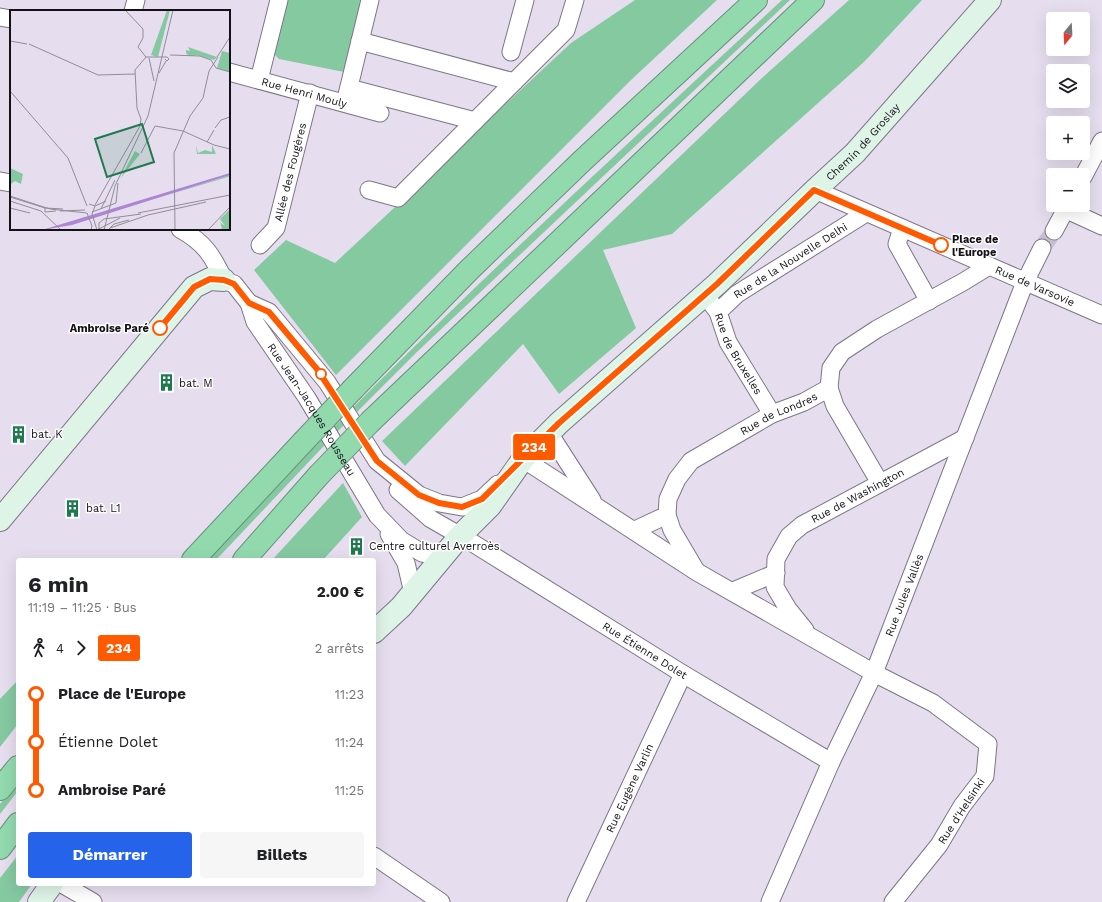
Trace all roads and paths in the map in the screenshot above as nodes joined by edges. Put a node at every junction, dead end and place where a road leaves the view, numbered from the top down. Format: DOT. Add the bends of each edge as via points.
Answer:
graph roads {
  1 [pos="136,0"];
  2 [pos="280,0"];
  3 [pos="370,0"];
  4 [pos="525,0"];
  5 [pos="575,0"];
  6 [pos="756,0"];
  7 [pos="813,0"];
  8 [pos="990,0"];
  9 [pos="133,10"];
  10 [pos="0,17"];
  11 [pos="10,20"];
  12 [pos="360,41"];
  13 [pos="511,52"];
  14 [pos="230,72"];
  15 [pos="259,80"];
  16 [pos="514,82"];
  17 [pos="310,93"];
  18 [pos="347,96"];
  19 [pos="380,113"];
  20 [pos="475,121"];
  21 [pos="1102,141"];
  22 [pos="1087,168"];
  23 [pos="0,181"];
  24 [pos="10,183"];
  25 [pos="369,190"];
  26 [pos="814,190"];
  27 [pos="1064,212"];
  28 [pos="1076,212"];
  29 [pos="866,213"];
  30 [pos="1102,226"];
  31 [pos="902,228"];
  32 [pos="182,230"];
  33 [pos="1054,231"];
  34 [pos="260,245"];
  35 [pos="1042,248"];
  36 [pos="989,266"];
  37 [pos="224,280"];
  38 [pos="1025,282"];
  39 [pos="929,301"];
  40 [pos="249,303"];
  41 [pos="711,303"];
  42 [pos="1102,315"];
  43 [pos="829,388"];
  44 [pos="772,414"];
  45 [pos="549,433"];
  46 [pos="965,438"];
  47 [pos="523,459"];
  48 [pos="377,461"];
  49 [pos="880,483"];
  50 [pos="596,505"];
  51 [pos="378,515"];
  52 [pos="667,515"];
  53 [pos="0,520"];
  54 [pos="635,530"];
  55 [pos="460,536"];
  56 [pos="442,556"];
  57 [pos="195,558"];
  58 [pos="246,558"];
  59 [pos="697,572"];
  60 [pos="776,573"];
  61 [pos="733,592"];
  62 [pos="413,593"];
  63 [pos="376,630"];
  64 [pos="811,638"];
  65 [pos="874,673"];
  66 [pos="683,674"];
  67 [pos="831,762"];
  68 [pos="16,769"];
  69 [pos="0,789"];
  70 [pos="16,827"];
  71 [pos="0,848"];
  72 [pos="376,857"];
  73 [pos="51,886"];
  74 [pos="65,886"];
  75 [pos="39,902"];
  76 [pos="93,902"];
  77 [pos="441,902"];
  78 [pos="576,902"];
  79 [pos="770,902"];
  80 [pos="892,902"];
  1 -- 9 [label="street"];
  2 -- 15 [label="street"];
  3 -- 12 [label="street"];
  4 -- 13 [label="street"];
  5 -- 16 [label="street" via="566,30"];
  6 -- 57 [label="highway, bridge" via="497,243 303,442"];
  7 -- 58 [label="highway, bridge" via="372,420 318,476"];
  8 -- 26 [label="street, Chemin de Groslay" via="855,153"];
  10 -- 11 [label="street"];
  12 -- 16 [label="street"];
  12 -- 18 [label="street"];
  14 -- 15 [label="street, Rue Henri Mouly"];
  15 -- 17 [label="street, Rue Henri Mouly"];
  16 -- 20 [label="street"];
  17 -- 18 [label="street, Rue Henri Mouly"];
  17 -- 34 [label="street, Allée des Fougères" via="276,228"];
  18 -- 19 [label="street, Rue Henri Mouly"];
  18 -- 20 [label="street"];
  20 -- 25 [label="street" via="398,198"];
  21 -- 22 [label="street"];
  23 -- 24 [label="street"];
  26 -- 29 [label="street, Rue de Varsovie"];
  26 -- 41 [label="street, Chemin de Groslay"];
  27 -- 33 [label="street"];
  28 -- 30 [label="street"];
  29 -- 31 [label="street, Rue de Varsovie"];
  29 -- 41 [label="street, Rue de la Nouvelle Delhi" via="737,294"];
  31 -- 36 [label="street, Rue de Varsovie"];
  31 -- 39 [label="street" via="897,244"];
  32 -- 37 [label="street" via="212,256"];
  35 -- 38 [label="street, Rue Jules Vallès"];
  36 -- 38 [label="street, Rue de Varsovie"];
  36 -- 39 [label="street, Rue de Londres"];
  37 -- 40 [label="street, Rue Jean-Jacques Rousseau" via="234,284"];
  37 -- 53 [label="street" via="210,279 194,287"];
  38 -- 42 [label="street, Rue de Varsovie"];
  38 -- 46 [label="street, Rue Jules Vallès"];
  39 -- 43 [label="street, Rue de Londres" via="877,329 842,352 831,368"];
  40 -- 48 [label="street, Rue Jean-Jacques Rousseau" via="269,312 317,369"];
  40 -- 51 [label="street, Rue Jean-Jacques Rousseau" via="255,322 306,398"];
  41 -- 44 [label="street, Rue de Bruxelles" via="728,342"];
  41 -- 45 [label="street, Chemin de Groslay"];
  43 -- 44 [label="street, Rue de Londres" via="804,402"];
  43 -- 49 [label="street" via="835,406"];
  44 -- 52 [label="street, Rue de Londres" via="691,461 677,479 668,499"];
  45 -- 47 [label="street, Chemin de Groslay"];
  45 -- 50 [label="street"];
  46 -- 49 [label="street, Rue de Washington"];
  46 -- 65 [label="street, Rue Jules Vallès"];
  47 -- 48 [label="street, Rue Jean-Jacques Rousseau" via="482,499 462,507 439,503 419,495"];
  47 -- 50 [label="street, Rue de Washington"];
  47 -- 55 [label="street, Chemin de Groslay" via="490,506"];
  48 -- 55 [label="street, Rue Jean-Jacques Rousseau" via="401,494 431,519"];
  49 -- 60 [label="street, Rue de Washington" via="802,524 789,536 776,560"];
  50 -- 54 [label="street, Rue de Washington"];
  51 -- 56 [label="street, Rue Jean-Jacques Rousseau" via="401,540 422,553"];
  51 -- 62 [label="street, Rue Jean-Jacques Rousseau" via="406,563"];
  52 -- 54 [label="street"];
  52 -- 59 [label="street" via="672,530"];
  54 -- 59 [label="street, Rue de Washington"];
  55 -- 56 [label="street, Chemin de Groslay"];
  55 -- 66 [label="street, Rue Étienne Dolet"];
  56 -- 62 [label="street, Chemin de Groslay"];
  59 -- 61 [label="street, Rue de Washington"];
  60 -- 61 [label="street"];
  60 -- 64 [label="street, Rue de Washington" via="775,587 788,609"];
  61 -- 64 [label="street, Rue de Washington"];
  62 -- 63 [label="street, Chemin de Groslay"];
  64 -- 65 [label="street, Rue de Washington"];
  65 -- 67 [label="street, Rue Jules Vallès"];
  65 -- 80 [label="street, Rue d'Helsinki" via="933,704 988,744 985,776 962,806 939,845"];
  66 -- 67 [label="street, Rue Étienne Dolet"];
  66 -- 78 [label="street, Rue Eugène Varlin"];
  67 -- 79 [label="street, Rue Jules Vallès"];
  68 -- 69 [label="highway"];
  70 -- 71 [label="highway"];
  72 -- 77 [label="street"];
  73 -- 75 [label="street"];
  74 -- 76 [label="street"];
}
